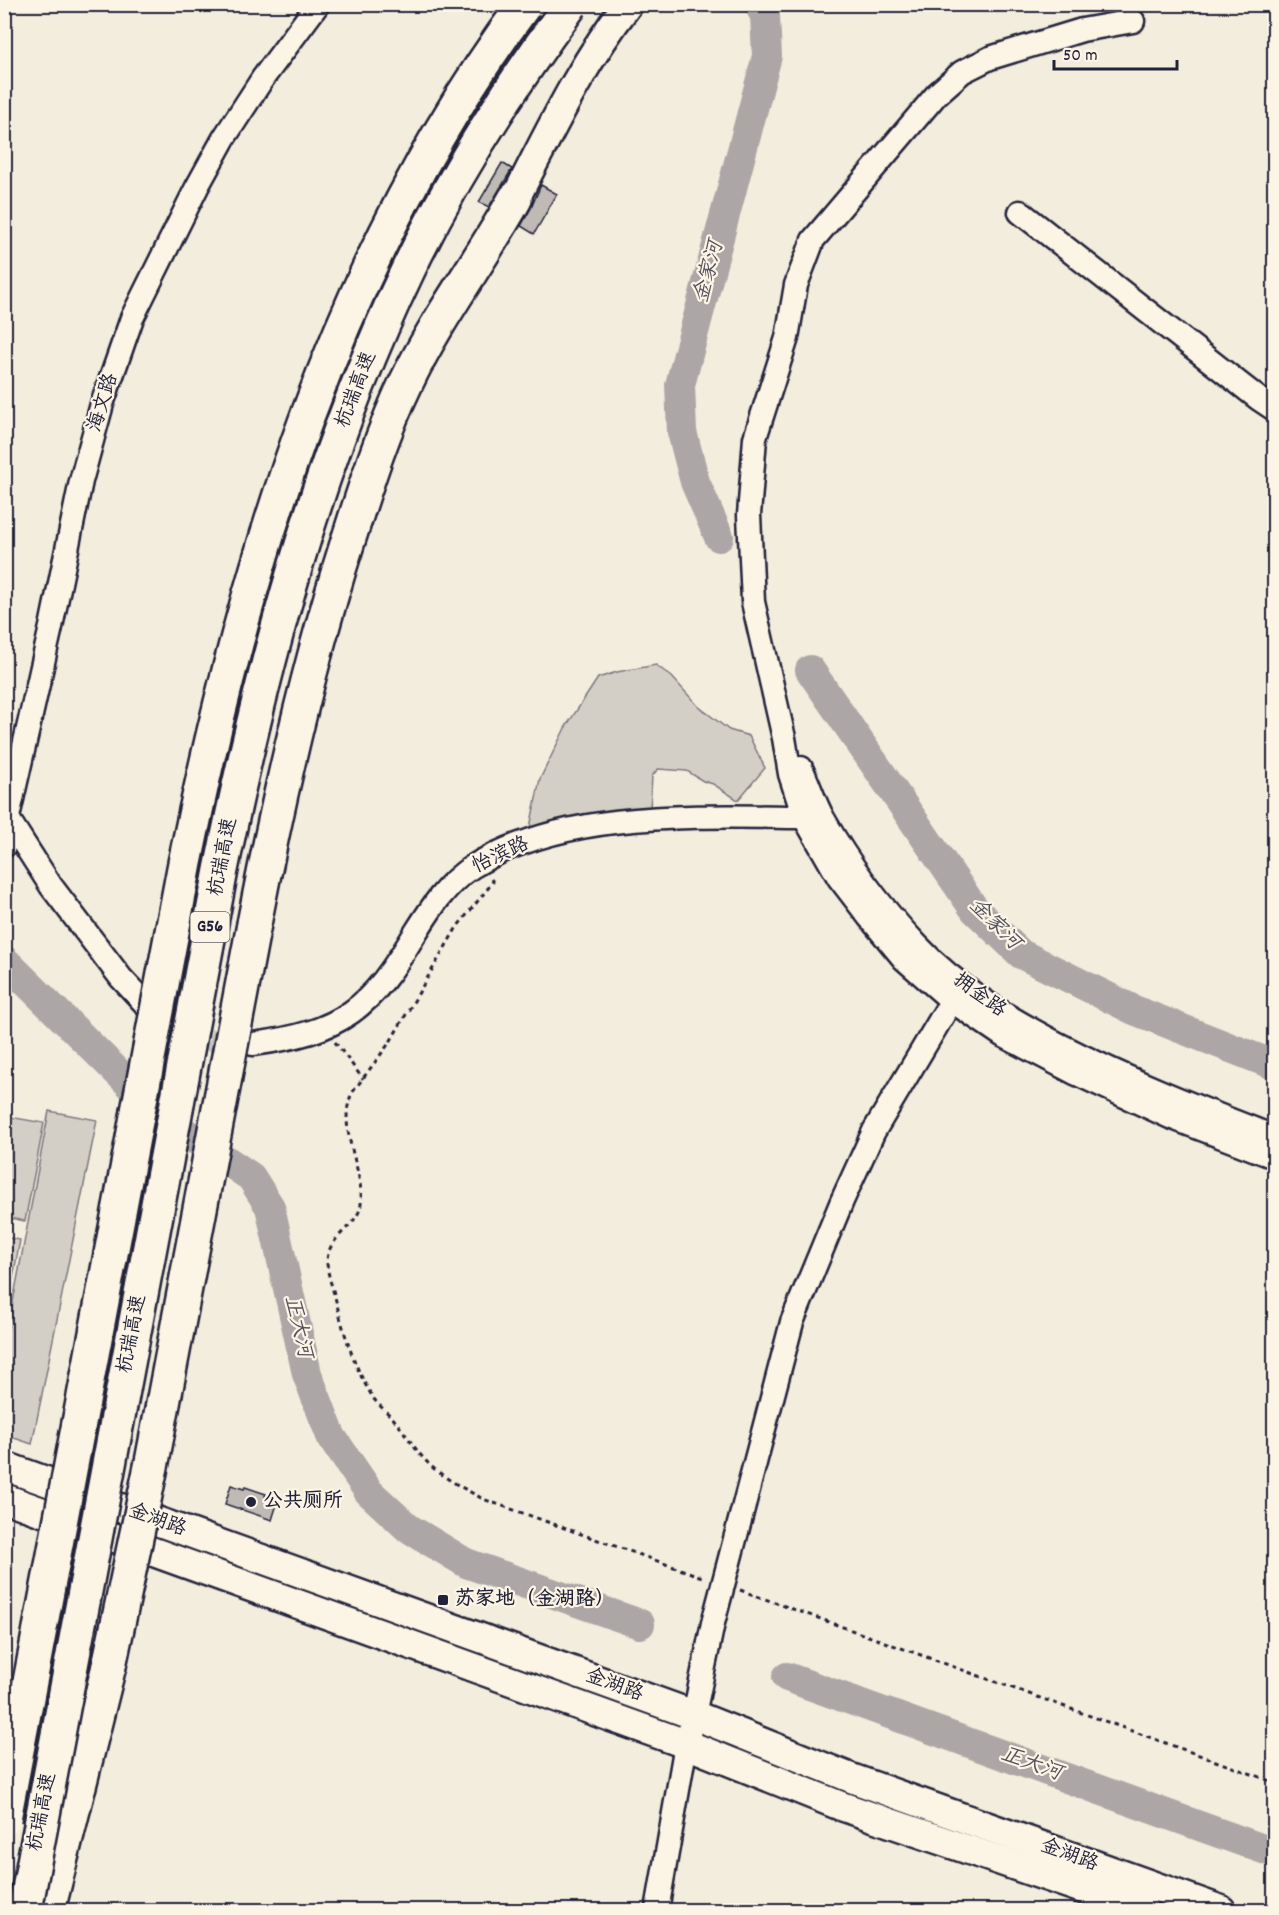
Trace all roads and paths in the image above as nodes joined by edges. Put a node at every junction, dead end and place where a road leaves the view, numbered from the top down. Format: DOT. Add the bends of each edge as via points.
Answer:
graph roads {
  1 [pos="318,4"];
  2 [pos="525,4"];
  3 [pos="571,4"];
  4 [pos="628,4"];
  5 [pos="1133,21"];
  6 [pos="515,199"];
  7 [pos="1020,212"];
  8 [pos="1275,409"];
  9 [pos="6,815"];
  10 [pos="813,817"];
  11 [pos="4,846"];
  12 [pos="483,862"];
  13 [pos="956,993"];
  14 [pos="151,1010"];
  15 [pos="325,1028"];
  16 [pos="253,1044"];
  17 [pos="363,1079"];
  18 [pos="1275,1137"];
  19 [pos="1275,1157"];
  20 [pos="4,1466"];
  21 [pos="4,1498"];
  22 [pos="723,1585"];
  23 [pos="694,1715"];
  24 [pos="686,1744"];
  25 [pos="1275,1782"];
  26 [pos="4,1819"];
  27 [pos="1135,1909"];
  28 [pos="25,1911"];
  29 [pos="48,1911"];
  30 [pos="657,1911"];
  31 [pos="1221,1911"];
  1 -- 9 [label="street, 海文路" via="224,138 132,318 81,481"];
  2 -- 26 [label="highway, 杭瑞高速 / G56, bridge" via="436,140 375,254 298,439 243,612 185,863"];
  3 -- 28 [label="highway, 杭瑞高速 / G56, bridge" via="484,132 408,270 353,398 288,589 252,727 224,859"];
  4 -- 6 [label="main road" via="562,108"];
  5 -- 10 [label="street, 拥金路" via="1082,30 990,58 962,72 937,94 813,240 796,285 787,338 755,438 749,515 753,602 790,774"];
  6 -- 29 [label="highway, bridge" via="421,352 392,414 339,568 307,683 276,813 136,1543"];
  7 -- 8 [label="street"];
  9 -- 11 [label="street, 海文路"];
  9 -- 14 [label="street" via="51,886 121,978"];
  10 -- 12 [label="street, 怡滨路" via="666,817 603,824 508,848"];
  10 -- 13 [label="street, 拥金路"];
  12 -- 15 [label="street, 怡滨路" via="449,886 374,995"];
  12 -- 17 [label="path" via="493,882 458,927 390,1042"];
  13 -- 18 [label="street, 拥金路" via="1177,1100"];
  13 -- 19 [label="street" via="1002,1035 1075,1073 1170,1117"];
  13 -- 22 [label="street" via="874,1131 792,1322"];
  15 -- 16 [label="street, 怡滨路" via="290,1039"];
  15 -- 17 [label="path"];
  17 -- 22 [label="path" via="348,1102 348,1133 361,1206 333,1242 327,1263 344,1332 376,1401 429,1464 483,1499"];
  20 -- 23 [label="main road, 金湖路"];
  21 -- 24 [label="main road, 金湖路"];
  22 -- 23 [label="street"];
  22 -- 25 [label="path"];
  23 -- 24 [label="street"];
  23 -- 31 [label="main road, 金湖路" via="851,1778"];
  24 -- 27 [label="main road, 金湖路" via="841,1806"];
  24 -- 30 [label="street"];
}
